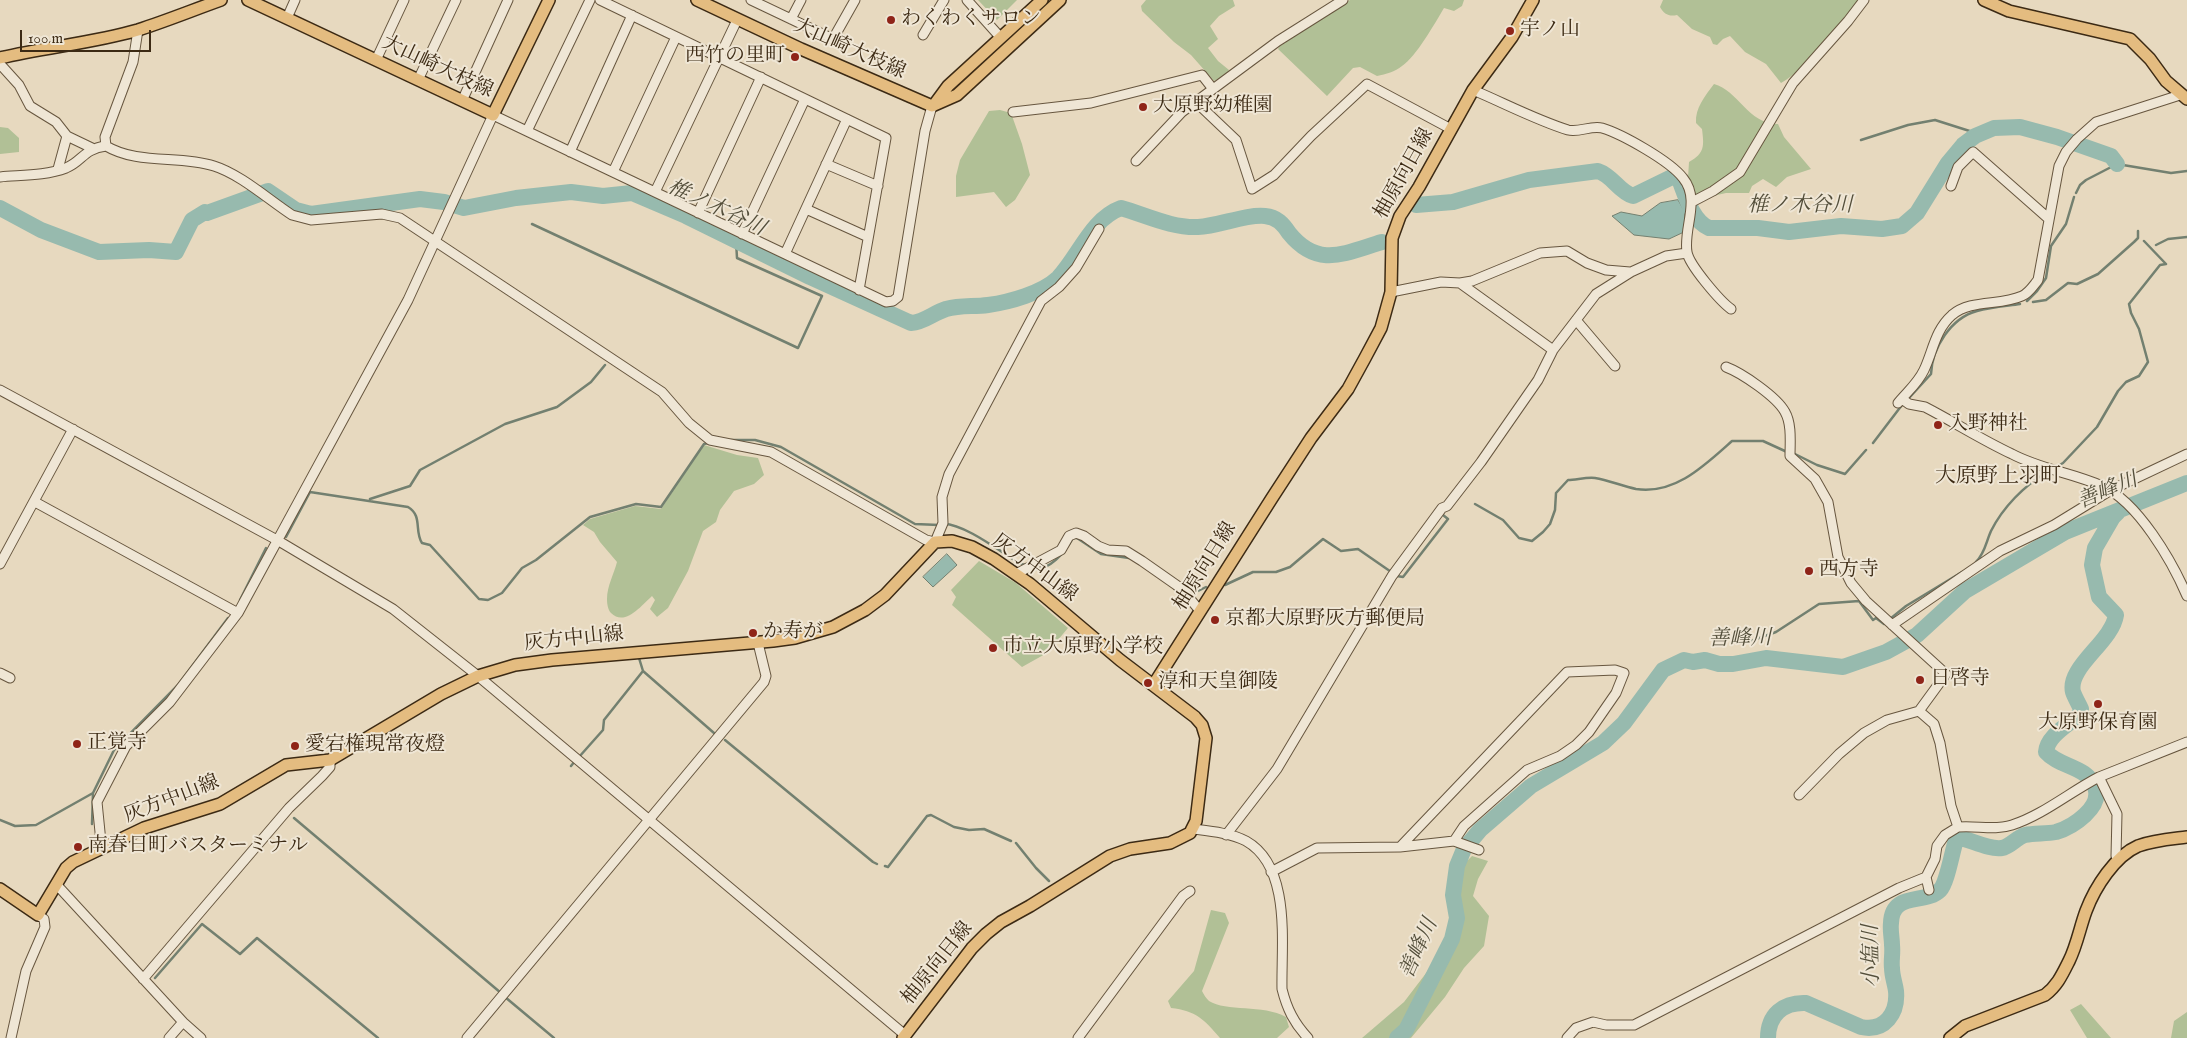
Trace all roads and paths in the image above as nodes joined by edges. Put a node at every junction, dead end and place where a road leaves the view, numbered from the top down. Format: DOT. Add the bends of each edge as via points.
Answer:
graph roads {
  1 [pos="221,0"];
  2 [pos="248,0"];
  3 [pos="295,0"];
  4 [pos="404,0"];
  5 [pos="456,0"];
  6 [pos="508,0"];
  7 [pos="550,0"];
  8 [pos="590,0"];
  9 [pos="600,0"];
  10 [pos="697,0"];
  11 [pos="751,0"];
  12 [pos="801,0"];
  13 [pos="855,0"];
  14 [pos="944,0"];
  15 [pos="968,0"];
  16 [pos="1042,0"];
  17 [pos="1060,0"];
  18 [pos="1343,0"];
  19 [pos="1533,0"];
  20 [pos="1864,0"];
  21 [pos="1984,0"];
  22 [pos="632,15"];
  23 [pos="287,18"];
  24 [pos="790,19"];
  25 [pos="737,20"];
  26 [pos="138,30"];
  27 [pos="924,35"];
  28 [pos="676,37"];
  29 [pos="1001,38"];
  30 [pos="719,57"];
  31 [pos="0,58"];
  32 [pos="376,60"];
  33 [pos="0,64"];
  34 [pos="761,78"];
  35 [pos="418,80"];
  36 [pos="1213,89"];
  37 [pos="1473,90"];
  38 [pos="2184,97"];
  39 [pos="805,98"];
  40 [pos="462,101"];
  41 [pos="1196,102"];
  42 [pos="932,106"];
  43 [pos="1013,112"];
  44 [pos="493,115"];
  45 [pos="847,119"];
  46 [pos="1451,129"];
  47 [pos="527,132"];
  48 [pos="68,136"];
  49 [pos="106,146"];
  50 [pos="92,148"];
  51 [pos="570,152"];
  52 [pos="1136,161"];
  53 [pos="826,164"];
  54 [pos="58,170"];
  55 [pos="613,172"];
  56 [pos="0,177"];
  57 [pos="878,186"];
  58 [pos="1951,186"];
  59 [pos="655,192"];
  60 [pos="1691,206"];
  61 [pos="806,208"];
  62 [pos="698,213"];
  63 [pos="2049,219"];
  64 [pos="1099,229"];
  65 [pos="742,234"];
  66 [pos="868,237"];
  67 [pos="435,241"];
  68 [pos="1687,253"];
  69 [pos="785,254"];
  70 [pos="1631,272"];
  71 [pos="1460,283"];
  72 [pos="859,290"];
  73 [pos="1391,292"];
  74 [pos="1731,309"];
  75 [pos="1576,320"];
  76 [pos="1553,350"];
  77 [pos="1615,366"];
  78 [pos="1726,367"];
  79 [pos="0,390"];
  80 [pos="72,430"];
  81 [pos="2187,454"];
  82 [pos="2113,492"];
  83 [pos="35,502"];
  84 [pos="278,540"];
  85 [pos="934,542"];
  86 [pos="0,564"];
  87 [pos="1016,574"];
  88 [pos="2187,596"];
  89 [pos="1200,611"];
  90 [pos="238,613"];
  91 [pos="1894,627"];
  92 [pos="758,643"];
  93 [pos="0,673"];
  94 [pos="478,676"];
  95 [pos="10,678"];
  96 [pos="1154,684"];
  97 [pos="1919,711"];
  98 [pos="2187,742"];
  99 [pos="330,760"];
  100 [pos="2094,780"];
  101 [pos="1799,795"];
  102 [pos="648,820"];
  103 [pos="1958,827"];
  104 [pos="1193,829"];
  105 [pos="1226,835"];
  106 [pos="2187,837"];
  107 [pos="1457,842"];
  108 [pos="1400,847"];
  109 [pos="100,848"];
  110 [pos="1479,850"];
  111 [pos="2119,860"];
  112 [pos="1271,872"];
  113 [pos="1926,877"];
  114 [pos="56,884"];
  115 [pos="0,889"];
  116 [pos="1929,890"];
  117 [pos="1190,891"];
  118 [pos="38,915"];
  119 [pos="143,979"];
  120 [pos="183,1022"];
  121 [pos="904,1036"];
  122 [pos="11,1038"];
  123 [pos="169,1038"];
  124 [pos="202,1038"];
  125 [pos="467,1038"];
  126 [pos="1078,1038"];
  127 [pos="1308,1038"];
  128 [pos="1567,1038"];
  129 [pos="1950,1038"];
  1 -- 26 [label="main road"];
  2 -- 23 [label="main road, 大山崎大枝線"];
  3 -- 23 [label="street"];
  4 -- 32 [label="street"];
  5 -- 35 [label="street"];
  6 -- 40 [label="street"];
  7 -- 44 [label="main road, 大山崎大枝線"];
  8 -- 47 [label="street"];
  9 -- 22 [label="street"];
  10 -- 25 [label="main road, 大山崎大枝線"];
  11 -- 24 [label="street"];
  12 -- 24 [label="street"];
  13 -- 24 [label="street" via="833,39"];
  14 -- 27 [label="street"];
  15 -- 29 [label="street"];
  16 -- 29 [label="main road"];
  17 -- 42 [label="main road" via="957,95"];
  18 -- 36 [label="street"];
  19 -- 37 [label="main road, 柚原向日線" via="1512,37"];
  20 -- 60 [label="street" via="1793,82 1740,172"];
  21 -- 38 [label="main road" via="2009,11 2130,39"];
  22 -- 28 [label="street"];
  22 -- 51 [label="street"];
  23 -- 32 [label="main road, 大山崎大枝線"];
  25 -- 30 [label="street"];
  25 -- 42 [label="main road, 大山崎大枝線"];
  26 -- 31 [label="main road"];
  26 -- 49 [label="street" via="132,62 105,137"];
  28 -- 30 [label="street"];
  28 -- 55 [label="street"];
  29 -- 42 [label="main road" via="948,86"];
  30 -- 34 [label="street"];
  30 -- 59 [label="street"];
  32 -- 35 [label="main road, 大山崎大枝線"];
  33 -- 48 [label="street" via="19,85 30,106 56,122"];
  34 -- 39 [label="street"];
  34 -- 62 [label="street"];
  35 -- 40 [label="main road, 大山崎大枝線"];
  36 -- 41 [label="street"];
  36 -- 43 [label="street" via="1202,75 1091,103"];
  37 -- 46 [label="main road, 柚原向日線"];
  37 -- 60 [label="street" via="1570,130 1600,128 1639,146 1676,170 1684,179"];
  38 -- 63 [label="street" via="2096,122 2077,139 2060,166"];
  39 -- 45 [label="street"];
  39 -- 65 [label="street"];
  40 -- 44 [label="main road, 大山崎大枝線"];
  41 -- 46 [label="street" via="1236,140 1252,189 1274,175 1366,84"];
  41 -- 52 [label="street" via="1182,112"];
  42 -- 72 [label="street" via="925,131 898,297 886,302"];
  44 -- 47 [label="street"];
  44 -- 67 [label="street"];
  45 -- 53 [label="street"];
  45 -- 57 [label="street" via="886,138"];
  46 -- 73 [label="main road, 柚原向日線" via="1394,229 1390,253"];
  47 -- 51 [label="street"];
  48 -- 50 [label="street"];
  48 -- 54 [label="street"];
  49 -- 50 [label="street"];
  49 -- 67 [label="street" via="158,160 183,159 215,166 300,218 391,215"];
  50 -- 54 [label="street"];
  51 -- 55 [label="street"];
  53 -- 57 [label="street"];
  53 -- 61 [label="street"];
  54 -- 56 [label="street"];
  55 -- 59 [label="street"];
  57 -- 66 [label="street"];
  58 -- 63 [label="street" via="1958,167 1973,152"];
  59 -- 62 [label="street"];
  60 -- 68 [label="street"];
  61 -- 66 [label="street"];
  61 -- 69 [label="street"];
  62 -- 65 [label="street"];
  63 -- 82 [label="street" via="2038,280 2031,289 2022,296 1963,308 1951,316 1934,341 1925,369 1900,401 1925,407 2013,455"];
  64 -- 85 [label="street" via="1076,268 1060,287 1041,301 953,466 942,497 943,524"];
  65 -- 69 [label="street"];
  66 -- 72 [label="street"];
  67 -- 84 [label="street" via="408,300"];
  67 -- 85 [label="street" via="662,392 689,423 710,440 771,452 917,536"];
  68 -- 70 [label="street" via="1666,256"];
  68 -- 74 [label="street" via="1702,278"];
  69 -- 72 [label="street"];
  70 -- 71 [label="street" via="1606,270 1567,251 1550,250"];
  70 -- 75 [label="street" via="1596,294"];
  71 -- 73 [label="street" via="1441,282"];
  71 -- 76 [label="street"];
  73 -- 89 [label="main road, 柚原向日線" via="1381,328 1348,389 1311,438"];
  75 -- 76 [label="street"];
  75 -- 77 [label="street"];
  76 -- 105 [label="street" via="1538,380 1481,462 1394,573 1277,769"];
  78 -- 91 [label="street" via="1738,372 1785,411 1790,452 1815,479 1828,502 1838,557 1851,583 1866,602"];
  79 -- 80 [label="street"];
  80 -- 83 [label="street"];
  80 -- 84 [label="street"];
  81 -- 82 [label="street"];
  82 -- 88 [label="street" via="2136,515 2160,547"];
  82 -- 91 [label="street" via="2000,551"];
  83 -- 86 [label="street"];
  83 -- 90 [label="street"];
  84 -- 90 [label="street"];
  84 -- 94 [label="street" via="393,609"];
  85 -- 87 [label="main road, 灰方中山線" via="963,544"];
  85 -- 92 [label="main road, 灰方中山線" via="885,595 851,619 795,638"];
  87 -- 89 [label="street" via="1061,550 1069,536 1076,533 1103,548 1126,551 1142,561 1182,589"];
  87 -- 96 [label="main road, 灰方中山線"];
  89 -- 96 [label="main road, 柚原向日線"];
  90 -- 109 [label="street" via="170,702 126,746 98,802"];
  91 -- 97 [label="street" via="1946,674"];
  92 -- 94 [label="main road, 灰方中山線" via="552,660 515,665"];
  92 -- 102 [label="street" via="766,676 764,682"];
  93 -- 95 [label="street"];
  94 -- 99 [label="main road, 灰方中山線" via="441,694"];
  94 -- 102 [label="street"];
  96 -- 104 [label="main road" via="1195,717 1206,734"];
  97 -- 101 [label="street" via="1887,720 1864,733"];
  97 -- 103 [label="street" via="1934,724"];
  98 -- 100 [label="street"];
  99 -- 109 [label="main road, 灰方中山線" via="286,765 220,804 144,828"];
  99 -- 119 [label="street" via="330,767 289,808"];
  100 -- 103 [label="street" via="2044,810 2011,825 1989,829"];
  100 -- 111 [label="street" via="2116,814 2116,856"];
  102 -- 121 [label="street"];
  102 -- 125 [label="street"];
  103 -- 113 [label="street" via="1945,835 1937,846 1935,860"];
  104 -- 105 [label="street"];
  104 -- 121 [label="main road, 柚原向日線" via="1170,843 1130,849 1110,856 1000,922 972,948"];
  105 -- 112 [label="street" via="1246,841 1261,854"];
  106 -- 111 [label="main road" via="2136,847"];
  107 -- 108 [label="street"];
  107 -- 108 [label="street" via="1464,826 1527,770 1560,756 1582,739 1616,693 1624,673 1615,670 1567,672"];
  107 -- 110 [label="street"];
  108 -- 112 [label="street" via="1317,848"];
  109 -- 114 [label="main road, 灰方中山線" via="69,865"];
  111 -- 129 [label="main road" via="2095,891 2074,951 2055,988 2045,995 1965,1026"];
  112 -- 127 [label="street" via="1282,913 1284,999 1297,1026"];
  113 -- 116 [label="street"];
  113 -- 128 [label="street" via="1634,1025 1593,1022 1576,1028"];
  114 -- 118 [label="main road, 灰方中山線"];
  114 -- 119 [label="street"];
  115 -- 118 [label="main road"];
  117 -- 126 [label="street" via="1183,896"];
  118 -- 122 [label="street" via="44,919 45,927 26,971"];
  119 -- 120 [label="street"];
  120 -- 123 [label="street"];
  120 -- 124 [label="street"];
}
